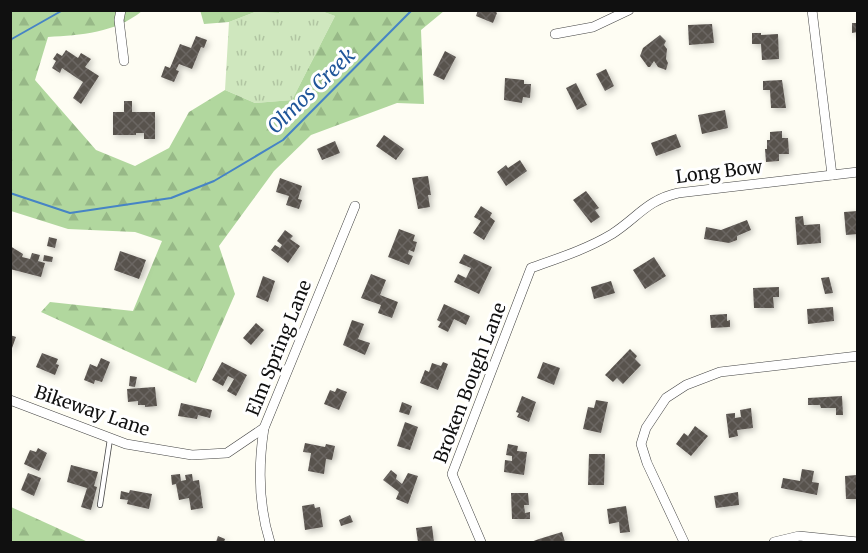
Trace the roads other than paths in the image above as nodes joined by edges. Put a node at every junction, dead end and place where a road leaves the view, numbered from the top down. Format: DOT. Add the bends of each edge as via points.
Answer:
graph roads {
  1 [pos="121,10"];
  2 [pos="629,10"];
  3 [pos="812,10"];
  4 [pos="555,34"];
  5 [pos="124,61"];
  6 [pos="858,172"];
  7 [pos="832,175"];
  8 [pos="355,206"];
  9 [pos="531,268"];
  10 [pos="858,356"];
  11 [pos="10,400"];
  12 [pos="264,428"];
  13 [pos="110,439"];
  14 [pos="100,505"];
  15 [pos="858,542"];
  16 [pos="270,543"];
  17 [pos="481,543"];
  18 [pos="684,543"];
  19 [pos="774,543"];
  1 -- 5 [label="street"];
  2 -- 4 [label="street" via="593,27"];
  3 -- 7 [label="street"];
  6 -- 7 [label="street, Long Bow"];
  7 -- 9 [label="street, Long Bow" via="662,197 594,244"];
  8 -- 12 [label="street, Elm Spring Lane"];
  9 -- 17 [label="street, Broken Bough Lane" via="452,474"];
  10 -- 18 [label="street" via="720,372 686,385 666,398 646,428 641,444"];
  11 -- 13 [label="street, Bikeway Lane"];
  12 -- 13 [label="street, Bikeway Lane" via="227,453 213,455 168,452"];
  12 -- 16 [label="street, Elm Spring Lane" via="260,491"];
  13 -- 14 [label="lane"];
  15 -- 19 [label="street" via="799,536"];
}
